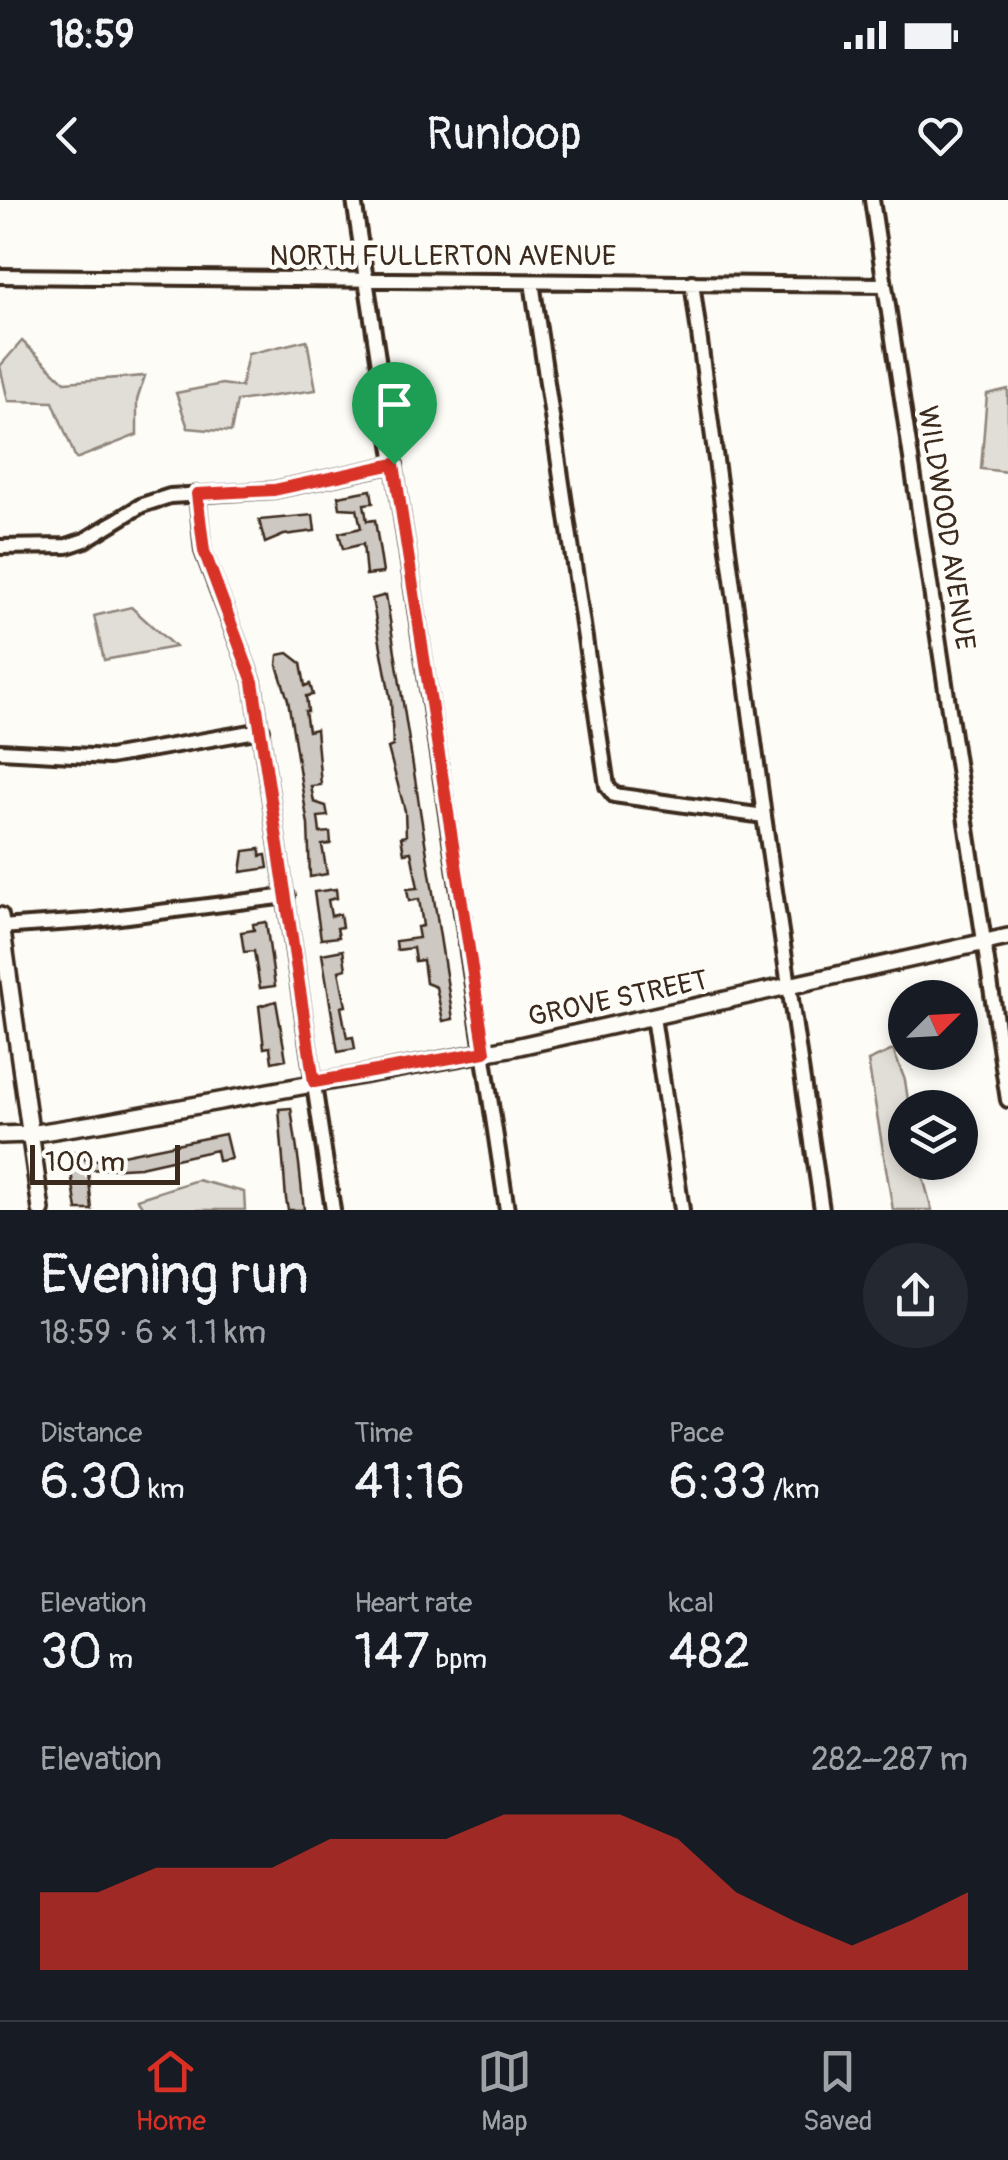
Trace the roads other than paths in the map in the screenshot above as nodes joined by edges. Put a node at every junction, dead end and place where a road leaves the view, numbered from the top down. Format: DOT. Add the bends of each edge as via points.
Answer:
graph roads {
  1 [pos="354,200"];
  2 [pos="872,200"];
  3 [pos="0,276"];
  4 [pos="366,280"];
  5 [pos="532,282"];
  6 [pos="692,282"];
  7 [pos="885,285"];
  8 [pos="394,464"];
  9 [pos="197,494"];
  10 [pos="0,547"];
  11 [pos="262,730"];
  12 [pos="0,751"];
  13 [pos="764,816"];
  14 [pos="287,896"];
  15 [pos="0,923"];
  16 [pos="1008,937"];
  17 [pos="984,942"];
  18 [pos="788,987"];
  19 [pos="654,1016"];
  20 [pos="485,1052"];
  21 [pos="314,1082"];
  22 [pos="1008,1100"];
  23 [pos="0,1134"];
  24 [pos="30,1134"];
  25 [pos="41,1210"];
  26 [pos="334,1210"];
  27 [pos="508,1210"];
  28 [pos="682,1210"];
  29 [pos="822,1210"];
  1 -- 4 [label="street"];
  2 -- 7 [label="street, WILDWOOD AVENUE"];
  3 -- 4 [label="street, NORTH FULLERTON AVENUE"];
  4 -- 5 [label="street, NORTH FULLERTON AVENUE"];
  4 -- 8 [label="street"];
  5 -- 6 [label="street, NORTH FULLERTON AVENUE"];
  5 -- 13 [label="street" via="607,786 614,795"];
  6 -- 7 [label="street, NORTH FULLERTON AVENUE"];
  6 -- 13 [label="street"];
  7 -- 17 [label="street, WILDWOOD AVENUE"];
  8 -- 9 [label="street" via="274,490"];
  8 -- 20 [label="street"];
  9 -- 10 [label="street" via="142,505 67,546"];
  9 -- 11 [label="street" via="204,551 253,682"];
  11 -- 12 [label="street" via="110,757"];
  11 -- 14 [label="street"];
  13 -- 18 [label="street"];
  14 -- 15 [label="street" via="88,921"];
  14 -- 21 [label="street"];
  15 -- 24 [label="main road"];
  16 -- 17 [label="main road, GROVE STREET"];
  17 -- 18 [label="main road, GROVE STREET"];
  17 -- 22 [label="street, WILDWOOD AVENUE"];
  18 -- 19 [label="main road, GROVE STREET"];
  18 -- 29 [label="street"];
  19 -- 20 [label="main road, GROVE STREET"];
  19 -- 28 [label="street"];
  20 -- 21 [label="main road, GROVE STREET"];
  20 -- 27 [label="street"];
  21 -- 24 [label="main road, GROVE STREET"];
  21 -- 26 [label="street"];
  23 -- 24 [label="main road, GROVE STREET"];
  24 -- 25 [label="main road"];
}
